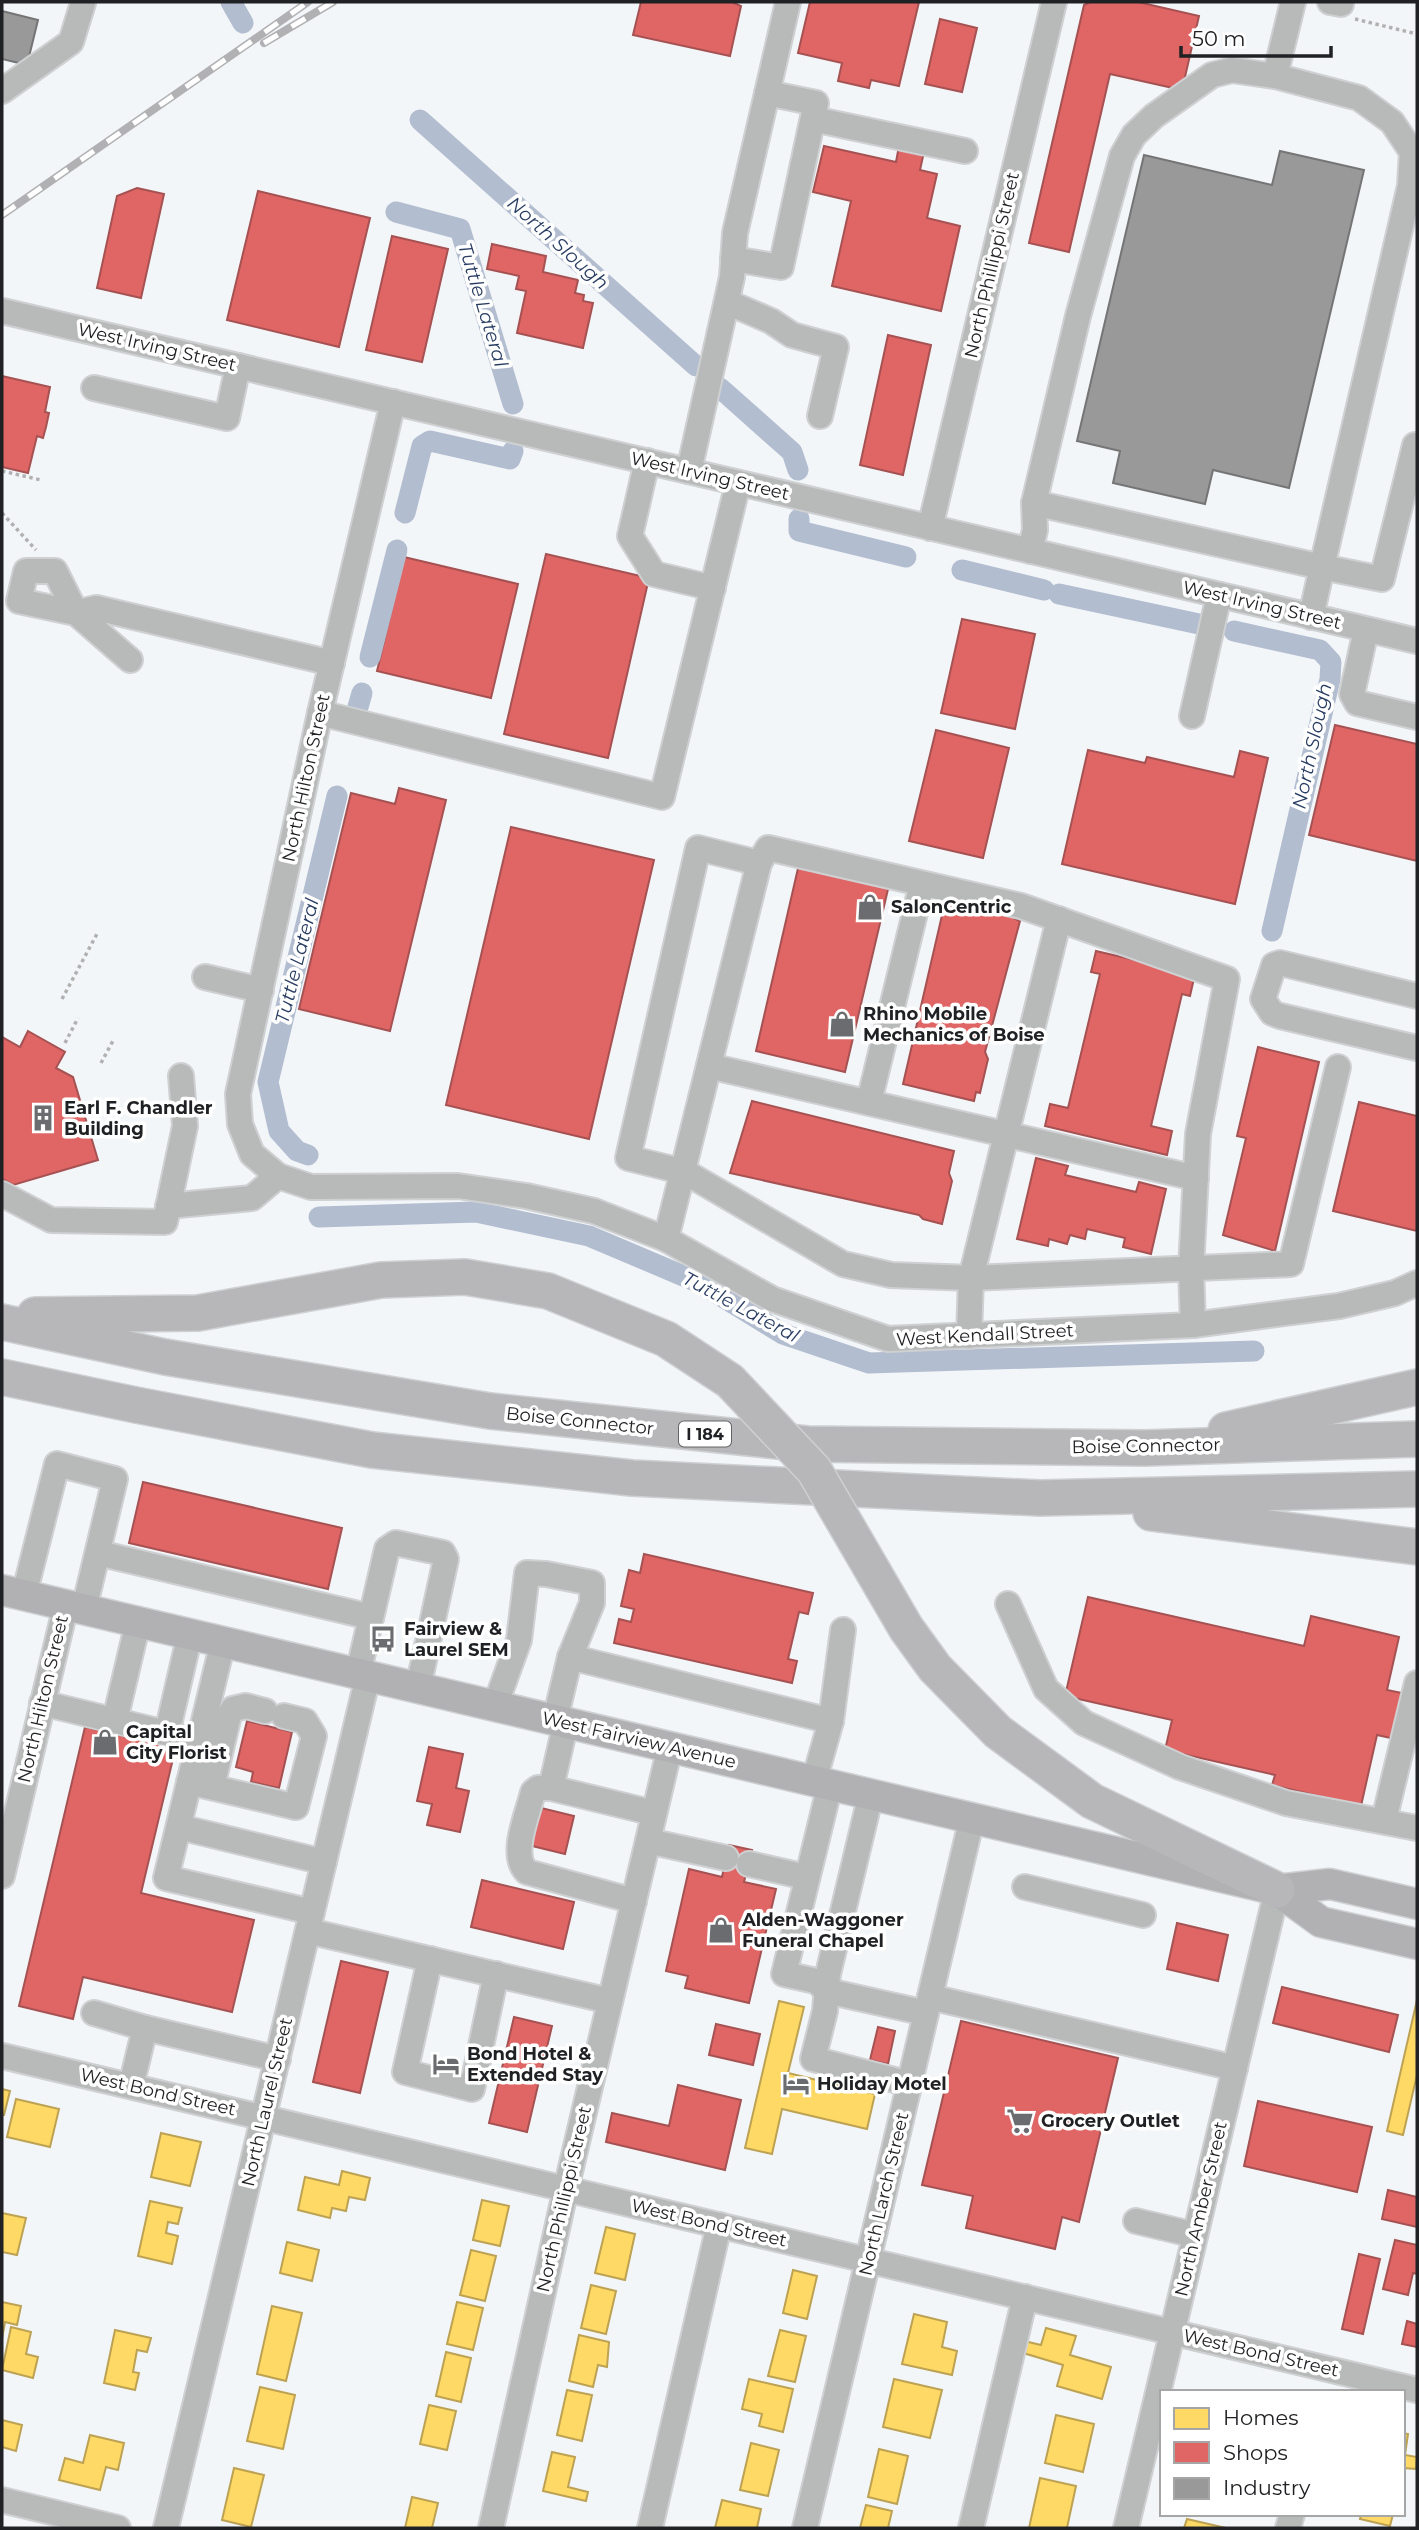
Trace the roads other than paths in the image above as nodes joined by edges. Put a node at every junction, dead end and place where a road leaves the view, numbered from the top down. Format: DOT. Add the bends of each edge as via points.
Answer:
graph roads {
  1 [pos="81,2"];
  2 [pos="788,2"];
  3 [pos="1054,2"];
  4 [pos="1293,2"];
  5 [pos="1275,76"];
  6 [pos="2,91"];
  7 [pos="767,93"];
  8 [pos="813,119"];
  9 [pos="965,150"];
  10 [pos="733,259"];
  11 [pos="727,302"];
  12 [pos="2,311"];
  13 [pos="238,366"];
  14 [pos="94,388"];
  15 [pos="393,402"];
  16 [pos="820,416"];
  17 [pos="1415,445"];
  18 [pos="647,461"];
  19 [pos="689,471"];
  20 [pos="738,483"];
  21 [pos="1034,503"];
  22 [pos="930,528"];
  23 [pos="1030,551"];
  24 [pos="1322,567"];
  25 [pos="713,588"];
  26 [pos="1219,595"];
  27 [pos="1311,617"];
  28 [pos="1366,629"];
  29 [pos="1417,642"];
  30 [pos="130,660"];
  31 [pos="332,663"];
  32 [pos="320,713"];
  33 [pos="1192,716"];
  34 [pos="1417,717"];
  35 [pos="759,863"];
  36 [pos="922,884"];
  37 [pos="1059,919"];
  38 [pos="205,977"];
  39 [pos="261,990"];
  40 [pos="1417,996"];
  41 [pos="1417,1048"];
  42 [pos="709,1066"];
  43 [pos="1338,1068"];
  44 [pos="181,1076"];
  45 [pos="869,1102"];
  46 [pos="1007,1134"];
  47 [pos="252,1154"];
  48 [pos="685,1172"];
  49 [pos="278,1176"];
  50 [pos="1196,1178"];
  51 [pos="2,1194"];
  52 [pos="168,1206"];
  53 [pos="666,1239"];
  54 [pos="1191,1269"];
  55 [pos="971,1278"];
  56 [pos="1417,1283"];
  57 [pos="2,1315"];
  58 [pos="2,1322"];
  59 [pos="1193,1325"];
  60 [pos="969,1336"];
  61 [pos="2,1377"];
  62 [pos="1417,1387"];
  63 [pos="1417,1439"];
  64 [pos="1145,1448"];
  65 [pos="1417,1489"];
  66 [pos="1040,1498"];
  67 [pos="1417,1547"];
  68 [pos="98,1553"];
  69 [pos="13,1592"];
  70 [pos="1008,1604"];
  71 [pos="75,1607"];
  72 [pos="371,1617"];
  73 [pos="138,1622"];
  74 [pos="843,1630"];
  75 [pos="190,1634"];
  76 [pos="223,1642"];
  77 [pos="570,1657"];
  78 [pos="363,1675"];
  79 [pos="1417,1683"];
  80 [pos="418,1688"];
  81 [pos="42,1703"];
  82 [pos="495,1706"];
  83 [pos="115,1720"];
  84 [pos="561,1721"];
  85 [pos="831,1721"];
  86 [pos="167,1733"];
  87 [pos="199,1741"];
  88 [pos="670,1747"];
  89 [pos="822,1783"];
  90 [pos="201,1785"];
  91 [pos="551,1788"];
  92 [pos="871,1794"];
  93 [pos="296,1807"];
  94 [pos="9,1811"];
  95 [pos="654,1813"];
  96 [pos="335,1816"];
  97 [pos="972,1818"];
  98 [pos="1384,1821"];
  99 [pos="178,1827"];
  100 [pos="1417,1828"];
  101 [pos="648,1841"];
  102 [pos="324,1862"];
  103 [pos="2,1876"];
  104 [pos="806,1877"];
  105 [pos="1025,1886"];
  106 [pos="1277,1890"];
  107 [pos="634,1901"];
  108 [pos="1417,1904"];
  109 [pos="1143,1915"];
  110 [pos="310,1921"];
  111 [pos="1417,1944"];
  112 [pos="430,1959"];
  113 [pos="496,1974"];
  114 [pos="827,1992"];
  115 [pos="610,2001"];
  116 [pos="928,2005"];
  117 [pos="94,2013"];
  118 [pos="145,2028"];
  119 [pos="2,2056"];
  120 [pos="278,2059"];
  121 [pos="1235,2068"];
  122 [pos="909,2084"];
  123 [pos="131,2086"];
  124 [pos="264,2117"];
  125 [pos="566,2189"];
  126 [pos="1136,2221"];
  127 [pos="719,2225"];
  128 [pos="1195,2235"];
  129 [pos="868,2260"];
  130 [pos="1025,2297"];
  131 [pos="1172,2332"];
  132 [pos="1324,2380"];
  133 [pos="1417,2390"];
  134 [pos="2,2500"];
  135 [pos="118,2528"];
  136 [pos="166,2528"];
  137 [pos="491,2528"];
  138 [pos="650,2528"];
  139 [pos="804,2528"];
  140 [pos="971,2528"];
  141 [pos="1126,2528"];
  1 -- 6 [label="street" via="71,42"];
  2 -- 7 [label="street"];
  3 -- 22 [label="street, North Phillippi Street"];
  4 -- 5 [label="street"];
  5 -- 21 [label="street" via="1232,70 1212,75 1154,116 1128,145 1078,316"];
  5 -- 24 [label="street" via="1359,98 1392,122 1412,152 1410,186"];
  7 -- 8 [label="street" via="816,103"];
  7 -- 10 [label="street"];
  8 -- 9 [label="street"];
  8 -- 10 [label="street" via="780,267"];
  10 -- 11 [label="street"];
  11 -- 16 [label="street" via="792,335 836,347"];
  11 -- 19 [label="street"];
  12 -- 13 [label="street, West Irving Street"];
  13 -- 14 [label="street" via="227,418"];
  13 -- 15 [label="street, West Irving Street"];
  15 -- 18 [label="street, West Irving Street"];
  15 -- 31 [label="street, North Hilton Street"];
  17 -- 24 [label="street" via="1382,579"];
  18 -- 19 [label="street, West Irving Street"];
  18 -- 25 [label="street" via="630,536 654,574"];
  19 -- 20 [label="street, West Irving Street"];
  20 -- 22 [label="street, West Irving Street"];
  20 -- 25 [label="street"];
  21 -- 23 [label="street"];
  21 -- 24 [label="street"];
  22 -- 23 [label="street, West Irving Street"];
  23 -- 26 [label="street, West Irving Street"];
  24 -- 27 [label="street"];
  25 -- 32 [label="street" via="662,797"];
  26 -- 27 [label="street, West Irving Street"];
  26 -- 33 [label="street"];
  27 -- 28 [label="street, West Irving Street"];
  28 -- 29 [label="street, West Irving Street"];
  28 -- 34 [label="street" via="1352,694 1357,703"];
  30 -- 31 [label="street" via="76,613 96,608"];
  31 -- 32 [label="street, North Hilton Street"];
  32 -- 39 [label="street, North Hilton Street"];
  35 -- 36 [label="street" via="768,848"];
  35 -- 42 [label="street"];
  35 -- 48 [label="street" via="698,848 628,1158"];
  36 -- 37 [label="street"];
  36 -- 45 [label="street"];
  37 -- 46 [label="street"];
  37 -- 50 [label="street" via="1227,979 1198,1134"];
  38 -- 39 [label="street"];
  39 -- 47 [label="street, North Hilton Street" via="238,1094 240,1124"];
  40 -- 41 [label="street" via="1280,963 1271,971 1263,999 1272,1013 1280,1016"];
  42 -- 45 [label="street"];
  42 -- 48 [label="street"];
  43 -- 54 [label="street" via="1291,1264"];
  44 -- 52 [label="street" via="185,1126"];
  45 -- 46 [label="street"];
  46 -- 50 [label="street"];
  46 -- 55 [label="street"];
  47 -- 49 [label="street, West Kendall Street"];
  48 -- 53 [label="street"];
  48 -- 55 [label="street" via="844,1264 891,1275"];
  49 -- 52 [label="street" via="252,1198"];
  49 -- 53 [label="street, West Kendall Street" via="311,1187 458,1186 526,1196 594,1211"];
  50 -- 54 [label="street"];
  51 -- 52 [label="street" via="51,1220 165,1222"];
  53 -- 60 [label="street, West Kendall Street" via="772,1299 888,1339"];
  54 -- 55 [label="street"];
  54 -- 59 [label="street"];
  55 -- 60 [label="street"];
  56 -- 59 [label="street, West Kendall Street" via="1339,1306"];
  57 -- 106 [label="highway, bridge" via="198,1312 381,1280 465,1277 548,1291 667,1339 730,1381 814,1471 906,1628 935,1668 998,1732 1092,1801"];
  58 -- 64 [label="highway, Boise Connector / I 184" via="165,1357 504,1413 807,1444"];
  59 -- 60 [label="street, West Kendall Street"];
  61 -- 66 [label="highway" via="372,1450 632,1478"];
  62 -- 64 [label="highway"];
  63 -- 64 [label="highway, Boise Connector / I 184"];
  65 -- 66 [label="highway"];
  66 -- 67 [label="highway"];
  68 -- 69 [label="street, North Hilton Street" via="115,1479 57,1464"];
  68 -- 71 [label="street, North Hilton Street"];
  68 -- 72 [label="street"];
  69 -- 71 [label="main road, West Fairview Avenue"];
  70 -- 98 [label="street" via="1046,1689 1084,1723 1180,1767 1286,1803"];
  71 -- 73 [label="main road, West Fairview Avenue"];
  71 -- 81 [label="street, North Hilton Street"];
  72 -- 78 [label="street, North Laurel Street"];
  72 -- 80 [label="street, North Laurel Street" via="392,1543 443,1553 446,1559"];
  73 -- 75 [label="main road, West Fairview Avenue"];
  73 -- 83 [label="street"];
  74 -- 85 [label="street"];
  75 -- 76 [label="main road, West Fairview Avenue"];
  75 -- 86 [label="street"];
  76 -- 78 [label="main road, West Fairview Avenue"];
  76 -- 87 [label="street"];
  77 -- 82 [label="street" via="592,1604 592,1583 527,1573 519,1640"];
  77 -- 84 [label="street"];
  77 -- 85 [label="street"];
  78 -- 80 [label="main road, West Fairview Avenue"];
  78 -- 96 [label="street, North Laurel Street"];
  79 -- 98 [label="street"];
  80 -- 82 [label="main road, West Fairview Avenue"];
  81 -- 83 [label="street"];
  81 -- 94 [label="street, North Hilton Street"];
  82 -- 84 [label="main road, West Fairview Avenue"];
  83 -- 86 [label="street"];
  84 -- 88 [label="main road, West Fairview Avenue"];
  84 -- 91 [label="street"];
  85 -- 89 [label="street"];
  86 -- 87 [label="street"];
  87 -- 90 [label="street"];
  88 -- 89 [label="main road, West Fairview Avenue"];
  88 -- 95 [label="street, North Phillippi Street"];
  89 -- 92 [label="main road, West Fairview Avenue"];
  89 -- 104 [label="street"];
  90 -- 93 [label="street"];
  90 -- 93 [label="street" via="229,1715 246,1706 305,1721 314,1736"];
  90 -- 99 [label="street"];
  91 -- 95 [label="street"];
  91 -- 107 [label="street" via="533,1792 518,1854 520,1866 527,1872"];
  92 -- 97 [label="main road, West Fairview Avenue"];
  92 -- 114 [label="street"];
  93 -- 96 [label="street"];
  94 -- 103 [label="street, North Hilton Street"];
  95 -- 101 [label="street, North Phillippi Street"];
  96 -- 102 [label="street, North Laurel Street"];
  97 -- 106 [label="main road, West Fairview Avenue"];
  97 -- 116 [label="street, North Larch Street"];
  98 -- 100 [label="street"];
  99 -- 102 [label="street"];
  99 -- 110 [label="street" via="166,1878"];
  101 -- 104 [label="street"];
  101 -- 107 [label="street, North Phillippi Street"];
  102 -- 110 [label="street, North Laurel Street"];
  104 -- 114 [label="street" via="784,1974 816,1981"];
  105 -- 109 [label="street"];
  106 -- 108 [label="main road, West Fairview Avenue" via="1331,1884"];
  106 -- 111 [label="main road, West Fairview Avenue" via="1321,1922"];
  106 -- 121 [label="street, North Amber Street"];
  107 -- 115 [label="street, North Phillippi Street"];
  110 -- 112 [label="street"];
  110 -- 120 [label="street, North Laurel Street"];
  112 -- 113 [label="street"];
  112 -- 113 [label="street" via="405,2072 471,2089"];
  113 -- 115 [label="street"];
  114 -- 116 [label="street"];
  114 -- 122 [label="street" via="813,2059"];
  115 -- 125 [label="street, North Phillippi Street"];
  116 -- 121 [label="street"];
  116 -- 122 [label="street, North Larch Street"];
  117 -- 118 [label="street"];
  118 -- 120 [label="street"];
  118 -- 123 [label="street"];
  119 -- 123 [label="street, West Bond Street"];
  120 -- 124 [label="street, North Laurel Street"];
  121 -- 128 [label="street, North Amber Street"];
  122 -- 129 [label="street, North Larch Street"];
  123 -- 124 [label="street, West Bond Street"];
  124 -- 125 [label="street, West Bond Street"];
  124 -- 136 [label="street, North Laurel Street"];
  125 -- 127 [label="street, West Bond Street"];
  125 -- 137 [label="street, North Phillippi Street"];
  126 -- 128 [label="street"];
  127 -- 129 [label="street, West Bond Street"];
  127 -- 138 [label="street"];
  128 -- 131 [label="street, North Amber Street"];
  129 -- 130 [label="street, West Bond Street"];
  129 -- 139 [label="street, North Larch Street"];
  130 -- 131 [label="street, West Bond Street"];
  130 -- 140 [label="street"];
  131 -- 132 [label="street, West Bond Street"];
  131 -- 141 [label="street, North Amber Street"];
  132 -- 133 [label="street, West Bond Street"];
  134 -- 135 [label="street"];
}
